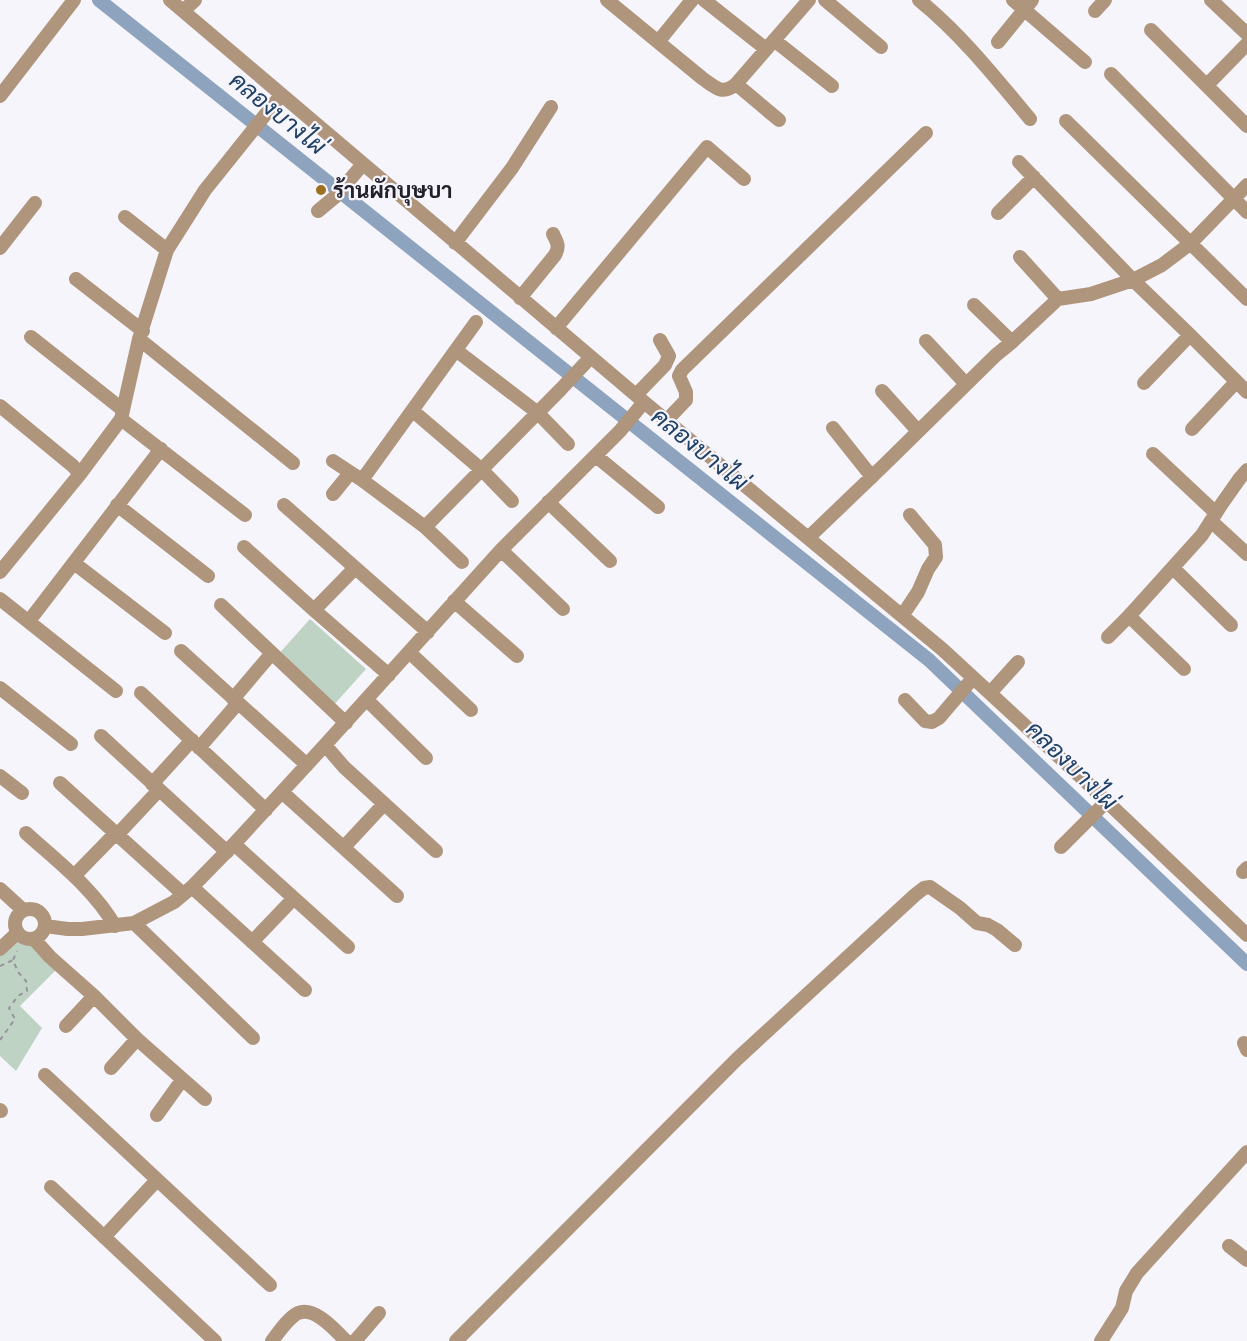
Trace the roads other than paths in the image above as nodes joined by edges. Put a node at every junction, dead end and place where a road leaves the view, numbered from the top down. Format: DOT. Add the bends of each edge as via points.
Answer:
graph roads {
  1 [pos="74,0"];
  2 [pos="170,0"];
  3 [pos="195,0"];
  4 [pos="607,0"];
  5 [pos="692,0"];
  6 [pos="704,0"];
  7 [pos="825,0"];
  8 [pos="919,0"];
  9 [pos="1013,0"];
  10 [pos="1105,0"];
  11 [pos="1211,0"];
  12 [pos="804,2"];
  13 [pos="1028,5"];
  14 [pos="183,11"];
  15 [pos="1095,11"];
  16 [pos="1150,30"];
  17 [pos="1247,34"];
  18 [pos="658,42"];
  19 [pos="998,42"];
  20 [pos="1247,44"];
  21 [pos="770,45"];
  22 [pos="881,47"];
  23 [pos="1085,62"];
  24 [pos="1111,74"];
  25 [pos="736,84"];
  26 [pos="1207,85"];
  27 [pos="832,86"];
  28 [pos="0,96"];
  29 [pos="279,98"];
  30 [pos="551,107"];
  31 [pos="1030,119"];
  32 [pos="779,120"];
  33 [pos="1066,121"];
  34 [pos="1247,126"];
  35 [pos="926,133"];
  36 [pos="1019,162"];
  37 [pos="363,164"];
  38 [pos="1034,177"];
  39 [pos="744,179"];
  40 [pos="1247,184"];
  41 [pos="1233,199"];
  42 [pos="35,203"];
  43 [pos="318,211"];
  44 [pos="1247,212"];
  45 [pos="998,213"];
  46 [pos="125,217"];
  47 [pos="553,234"];
  48 [pos="455,243"];
  49 [pos="1191,243"];
  50 [pos="0,248"];
  51 [pos="167,250"];
  52 [pos="1020,257"];
  53 [pos="76,279"];
  54 [pos="1133,280"];
  55 [pos="520,298"];
  56 [pos="1058,299"];
  57 [pos="1247,299"];
  58 [pos="974,305"];
  59 [pos="476,322"];
  60 [pos="556,328"];
  61 [pos="1190,334"];
  62 [pos="141,335"];
  63 [pos="31,337"];
  64 [pos="660,340"];
  65 [pos="926,341"];
  66 [pos="1012,342"];
  67 [pos="457,351"];
  68 [pos="586,363"];
  69 [pos="1236,382"];
  70 [pos="1144,383"];
  71 [pos="966,384"];
  72 [pos="882,391"];
  73 [pos="1247,392"];
  74 [pos="639,402"];
  75 [pos="0,406"];
  76 [pos="413,411"];
  77 [pos="538,413"];
  78 [pos="122,414"];
  79 [pos="666,421"];
  80 [pos="833,428"];
  81 [pos="1192,429"];
  82 [pos="918,431"];
  83 [pos="568,444"];
  84 [pos="160,448"];
  85 [pos="1153,454"];
  86 [pos="596,456"];
  87 [pos="333,461"];
  88 [pos="293,463"];
  89 [pos="482,470"];
  90 [pos="1247,470"];
  91 [pos="80,474"];
  92 [pos="356,477"];
  93 [pos="872,477"];
  94 [pos="333,494"];
  95 [pos="512,501"];
  96 [pos="548,502"];
  97 [pos="117,505"];
  98 [pos="284,505"];
  99 [pos="658,507"];
  100 [pos="245,515"];
  101 [pos="910,515"];
  102 [pos="1214,517"];
  103 [pos="425,527"];
  104 [pos="808,538"];
  105 [pos="244,547"];
  106 [pos="501,550"];
  107 [pos="1247,554"];
  108 [pos="610,561"];
  109 [pos="462,562"];
  110 [pos="74,563"];
  111 [pos="355,568"];
  112 [pos="1173,568"];
  113 [pos="0,572"];
  114 [pos="208,576"];
  115 [pos="0,599"];
  116 [pos="454,601"];
  117 [pos="220,605"];
  118 [pos="563,609"];
  119 [pos="314,610"];
  120 [pos="902,616"];
  121 [pos="1129,616"];
  122 [pos="29,621"];
  123 [pos="1232,626"];
  124 [pos="428,632"];
  125 [pos="165,633"];
  126 [pos="1108,637"];
  127 [pos="181,651"];
  128 [pos="409,652"];
  129 [pos="272,653"];
  130 [pos="517,656"];
  131 [pos="1018,663"];
  132 [pos="1184,669"];
  133 [pos="389,675"];
  134 [pos="970,682"];
  135 [pos="0,688"];
  136 [pos="116,691"];
  137 [pos="141,693"];
  138 [pos="990,693"];
  139 [pos="367,699"];
  140 [pos="905,700"];
  141 [pos="235,701"];
  142 [pos="471,710"];
  143 [pos="346,723"];
  144 [pos="101,736"];
  145 [pos="71,744"];
  146 [pos="195,744"];
  147 [pos="325,746"];
  148 [pos="426,758"];
  149 [pos="307,765"];
  150 [pos="0,776"];
  151 [pos="60,783"];
  152 [pos="155,787"];
  153 [pos="282,792"];
  154 [pos="22,793"];
  155 [pos="384,804"];
  156 [pos="266,810"];
  157 [pos="1098,810"];
  158 [pos="26,833"];
  159 [pos="117,834"];
  160 [pos="1061,847"];
  161 [pos="230,848"];
  162 [pos="344,848"];
  163 [pos="436,851"];
  164 [pos="74,876"];
  165 [pos="0,889"];
  166 [pos="187,891"];
  167 [pos="397,896"];
  168 [pos="294,898"];
  169 [pos="23,910"];
  170 [pos="134,922"];
  171 [pos="45,926"];
  172 [pos="115,926"];
  173 [pos="1247,935"];
  174 [pos="25,936"];
  175 [pos="252,942"];
  176 [pos="1016,945"];
  177 [pos="348,947"];
  178 [pos="0,949"];
  179 [pos="305,990"];
  180 [pos="94,996"];
  181 [pos="66,1026"];
  182 [pos="253,1038"];
  183 [pos="137,1039"];
  184 [pos="111,1068"];
  185 [pos="45,1075"];
  186 [pos="182,1080"];
  187 [pos="205,1100"];
  188 [pos="157,1114"];
  189 [pos="1247,1152"];
  190 [pos="157,1180"];
  191 [pos="51,1187"];
  192 [pos="104,1237"];
  193 [pos="1229,1246"];
  194 [pos="1247,1260"];
  195 [pos="270,1285"];
  196 [pos="379,1313"];
  197 [pos="215,1341"];
  198 [pos="272,1341"];
  199 [pos="346,1341"];
  200 [pos="355,1341"];
  201 [pos="456,1341"];
  202 [pos="1101,1341"];
  1 -- 28 [label="street"];
  2 -- 14 [label="street"];
  3 -- 14 [label="street"];
  4 -- 18 [label="street"];
  5 -- 18 [label="street"];
  6 -- 21 [label="street"];
  7 -- 22 [label="street"];
  8 -- 31 [label="street" via="979,58"];
  9 -- 13 [label="street"];
  10 -- 15 [label="street"];
  11 -- 17 [label="street"];
  12 -- 21 [label="street"];
  13 -- 19 [label="street"];
  13 -- 23 [label="street"];
  14 -- 29 [label="street"];
  16 -- 26 [label="street"];
  18 -- 25 [label="street" via="717,88 729,90"];
  20 -- 26 [label="street"];
  21 -- 25 [label="street"];
  21 -- 27 [label="street"];
  24 -- 41 [label="street"];
  25 -- 32 [label="street"];
  26 -- 34 [label="street"];
  29 -- 37 [label="street"];
  29 -- 51 [label="street" via="206,190"];
  30 -- 48 [label="street" via="512,168"];
  33 -- 49 [label="street"];
  35 -- 79 [label="street" via="682,370 679,376 686,400"];
  36 -- 38 [label="street"];
  37 -- 43 [label="street"];
  37 -- 48 [label="street"];
  38 -- 45 [label="street"];
  38 -- 54 [label="street"];
  39 -- 60 [label="street" via="707,147"];
  40 -- 41 [label="street"];
  41 -- 44 [label="street"];
  41 -- 49 [label="street"];
  42 -- 50 [label="street"];
  46 -- 51 [label="street"];
  47 -- 55 [label="street" via="558,250"];
  48 -- 55 [label="street"];
  49 -- 54 [label="street"];
  49 -- 57 [label="street"];
  51 -- 62 [label="street"];
  52 -- 56 [label="street"];
  53 -- 62 [label="street"];
  54 -- 56 [label="street" via="1091,294"];
  54 -- 61 [label="street"];
  55 -- 60 [label="street"];
  56 -- 66 [label="street"];
  58 -- 66 [label="street"];
  59 -- 67 [label="street"];
  60 -- 68 [label="street"];
  61 -- 69 [label="street"];
  61 -- 70 [label="street"];
  62 -- 78 [label="street"];
  62 -- 88 [label="street"];
  63 -- 78 [label="street"];
  64 -- 74 [label="street" via="669,356"];
  65 -- 71 [label="street"];
  66 -- 71 [label="street"];
  67 -- 76 [label="street"];
  67 -- 77 [label="street"];
  68 -- 74 [label="street"];
  68 -- 77 [label="street"];
  69 -- 73 [label="street"];
  69 -- 81 [label="street"];
  71 -- 82 [label="street"];
  72 -- 82 [label="street"];
  74 -- 79 [label="street"];
  74 -- 86 [label="street" via="624,427"];
  75 -- 91 [label="street"];
  76 -- 89 [label="street"];
  76 -- 92 [label="street"];
  77 -- 83 [label="street"];
  77 -- 89 [label="street"];
  78 -- 84 [label="street"];
  78 -- 91 [label="street"];
  79 -- 104 [label="street"];
  80 -- 93 [label="street"];
  82 -- 93 [label="street"];
  84 -- 97 [label="street"];
  84 -- 100 [label="street"];
  85 -- 102 [label="street"];
  86 -- 96 [label="street"];
  86 -- 99 [label="street"];
  87 -- 92 [label="street"];
  89 -- 95 [label="street"];
  89 -- 103 [label="street"];
  90 -- 102 [label="street"];
  91 -- 113 [label="street"];
  92 -- 94 [label="street"];
  92 -- 103 [label="street"];
  93 -- 104 [label="street"];
  96 -- 106 [label="street"];
  96 -- 108 [label="street"];
  97 -- 110 [label="street"];
  97 -- 114 [label="street"];
  98 -- 111 [label="street"];
  101 -- 120 [label="street" via="935,545 936,557"];
  102 -- 107 [label="street"];
  102 -- 112 [label="street"];
  103 -- 109 [label="street"];
  104 -- 120 [label="street"];
  105 -- 119 [label="street"];
  106 -- 116 [label="street"];
  106 -- 118 [label="street"];
  110 -- 122 [label="street"];
  110 -- 125 [label="street"];
  111 -- 119 [label="street"];
  111 -- 124 [label="street"];
  112 -- 121 [label="street"];
  112 -- 123 [label="street"];
  115 -- 122 [label="street"];
  116 -- 124 [label="street"];
  116 -- 130 [label="street"];
  117 -- 129 [label="street"];
  119 -- 133 [label="street"];
  120 -- 134 [label="street" via="942,649"];
  121 -- 126 [label="street"];
  121 -- 132 [label="street"];
  122 -- 136 [label="street"];
  124 -- 128 [label="street"];
  127 -- 141 [label="street"];
  128 -- 133 [label="street"];
  128 -- 142 [label="street"];
  129 -- 141 [label="street"];
  129 -- 143 [label="street"];
  131 -- 138 [label="street"];
  133 -- 139 [label="street"];
  134 -- 138 [label="street"];
  134 -- 140 [label="street" via="932,722 925,721"];
  135 -- 145 [label="street"];
  137 -- 146 [label="street"];
  138 -- 157 [label="street"];
  139 -- 143 [label="street"];
  139 -- 148 [label="street"];
  141 -- 146 [label="street"];
  141 -- 149 [label="street"];
  143 -- 147 [label="street"];
  144 -- 152 [label="street"];
  146 -- 152 [label="street"];
  146 -- 156 [label="street"];
  147 -- 149 [label="street"];
  147 -- 155 [label="street"];
  149 -- 153 [label="street"];
  150 -- 154 [label="street"];
  151 -- 159 [label="street"];
  152 -- 159 [label="street"];
  152 -- 161 [label="street"];
  153 -- 156 [label="street"];
  153 -- 162 [label="street"];
  155 -- 162 [label="street"];
  155 -- 163 [label="street"];
  156 -- 161 [label="street"];
  157 -- 160 [label="street"];
  157 -- 173 [label="street"];
  158 -- 164 [label="street"];
  159 -- 164 [label="street"];
  159 -- 166 [label="street"];
  161 -- 166 [label="street"];
  161 -- 168 [label="street"];
  162 -- 167 [label="street"];
  164 -- 172 [label="street" via="107,911"];
  165 -- 169 [label="street"];
  166 -- 170 [label="street"];
  166 -- 175 [label="street"];
  168 -- 175 [label="street"];
  168 -- 177 [label="street"];
  169 -- 171 [label="street" via="36,910 45,919"];
  169 -- 174 [label="street" via="15,923"];
  170 -- 172 [label="street"];
  170 -- 182 [label="street"];
  171 -- 172 [label="street"];
  171 -- 174 [label="street" via="39,936"];
  174 -- 178 [label="street"];
  174 -- 180 [label="street"];
  175 -- 179 [label="street"];
  176 -- 201 [label="street" via="997,930 977,923 930,887 924,888 737,1059"];
  180 -- 181 [label="street"];
  180 -- 183 [label="street"];
  183 -- 184 [label="street"];
  183 -- 186 [label="street"];
  185 -- 190 [label="street"];
  186 -- 187 [label="street"];
  186 -- 188 [label="street"];
  189 -- 202 [label="street" via="1137,1273 1126,1291 1122,1308"];
  190 -- 192 [label="street"];
  190 -- 195 [label="street"];
  191 -- 192 [label="street"];
  192 -- 197 [label="street"];
  193 -- 194 [label="street"];
  196 -- 200 [label="street"];
  198 -- 199 [label="street" via="293,1317 305,1312 318,1316"];
}
